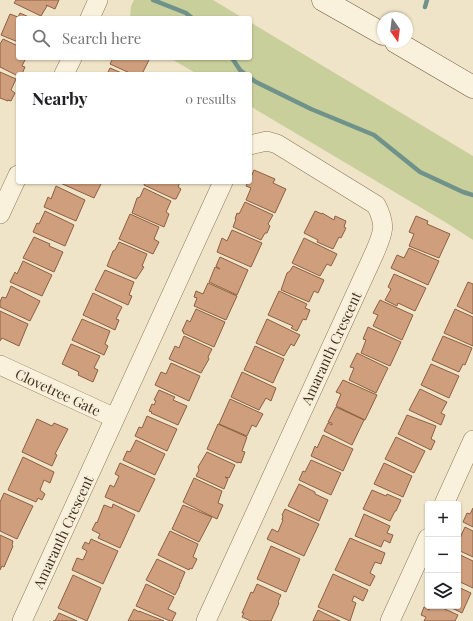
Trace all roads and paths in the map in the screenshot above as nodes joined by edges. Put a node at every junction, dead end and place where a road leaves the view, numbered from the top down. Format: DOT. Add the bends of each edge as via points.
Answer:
graph roads {
  1 [pos="98,0"];
  2 [pos="323,0"];
  3 [pos="91,16"];
  4 [pos="377,31"];
  5 [pos="406,48"];
  6 [pos="71,60"];
  7 [pos="65,72"];
  8 [pos="473,87"];
  9 [pos="252,145"];
  10 [pos="16,179"];
  11 [pos="222,184"];
  12 [pos="0,214"];
  13 [pos="0,365"];
  14 [pos="115,418"];
  15 [pos="473,440"];
  16 [pos="445,501"];
  17 [pos="425,545"];
  18 [pos="22,621"];
  19 [pos="206,621"];
  20 [pos="390,621"];
  1 -- 3 [label="street"];
  2 -- 4 [label="main road"];
  5 -- 8 [label="main road"];
  6 -- 7 [label="street"];
  9 -- 19 [label="street, Amaranth Crescent" via="267,141 277,144 376,205 384,225 374,254"];
  10 -- 12 [label="street"];
  11 -- 14 [label="street, Amaranth Crescent"];
  13 -- 14 [label="street, Clovetree Gate"];
  14 -- 18 [label="street, Amaranth Crescent"];
  15 -- 16 [label="street"];
  17 -- 20 [label="street"];
}
